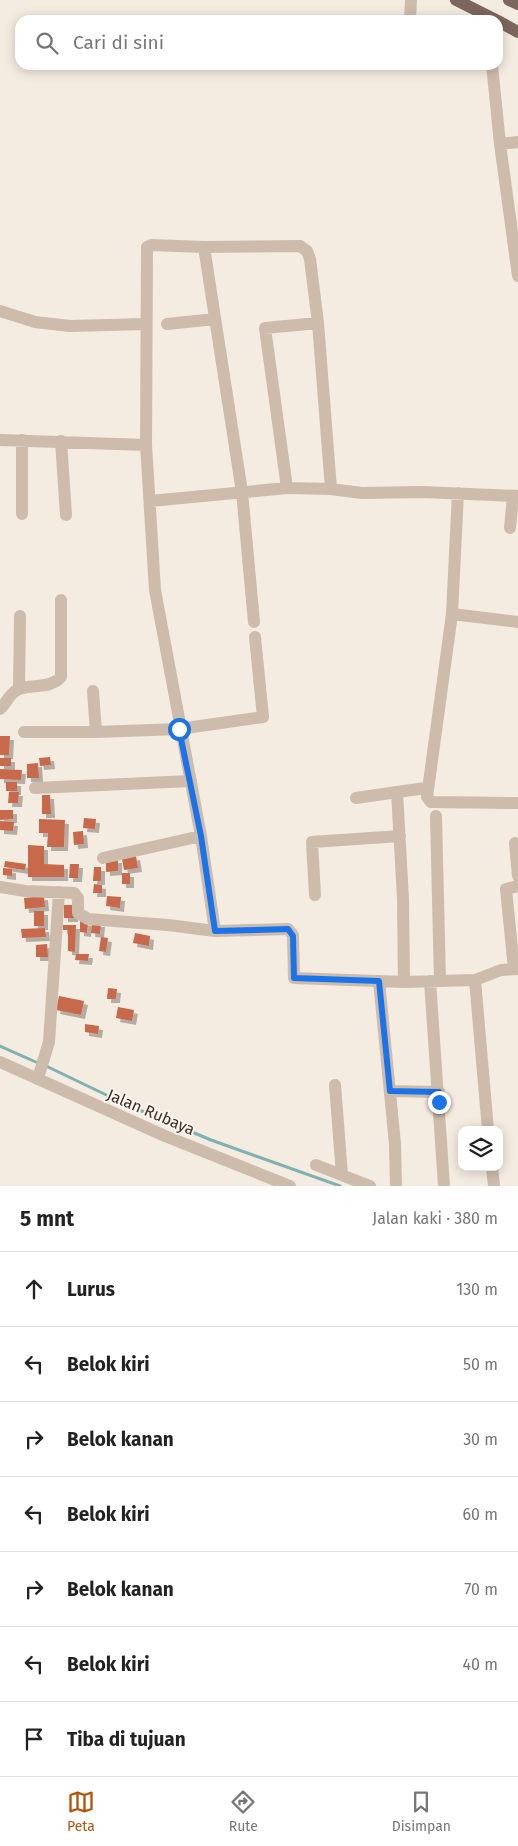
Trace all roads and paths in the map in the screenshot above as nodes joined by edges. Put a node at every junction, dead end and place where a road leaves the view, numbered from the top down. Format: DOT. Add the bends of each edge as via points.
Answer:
graph roads {
  1 [pos="411,0"];
  2 [pos="456,0"];
  3 [pos="510,0"];
  4 [pos="518,4"];
  5 [pos="410,15"];
  6 [pos="481,15"];
  7 [pos="503,24"];
  8 [pos="518,32"];
  9 [pos="493,70"];
  10 [pos="518,142"];
  11 [pos="500,144"];
  12 [pos="204,247"];
  13 [pos="518,276"];
  14 [pos="0,311"];
  15 [pos="215,319"];
  16 [pos="318,323"];
  17 [pos="146,324"];
  18 [pos="167,324"];
  19 [pos="0,440"];
  20 [pos="22,440"];
  21 [pos="61,441"];
  22 [pos="146,445"];
  23 [pos="287,488"];
  24 [pos="331,489"];
  25 [pos="242,492"];
  26 [pos="458,493"];
  27 [pos="515,496"];
  28 [pos="150,501"];
  29 [pos="22,514"];
  30 [pos="66,515"];
  31 [pos="510,528"];
  32 [pos="61,600"];
  33 [pos="452,614"];
  34 [pos="20,616"];
  35 [pos="254,622"];
  36 [pos="518,622"];
  37 [pos="255,637"];
  38 [pos="19,689"];
  39 [pos="93,691"];
  40 [pos="0,709"];
  41 [pos="179,729"];
  42 [pos="24,732"];
  43 [pos="96,732"];
  44 [pos="190,781"];
  45 [pos="35,788"];
  46 [pos="426,788"];
  47 [pos="397,792"];
  48 [pos="356,798"];
  49 [pos="518,803"];
  50 [pos="436,816"];
  51 [pos="201,836"];
  52 [pos="400,836"];
  53 [pos="515,843"];
  54 [pos="103,858"];
  55 [pos="518,876"];
  56 [pos="518,886"];
  57 [pos="0,887"];
  58 [pos="59,892"];
  59 [pos="315,895"];
  60 [pos="215,931"];
  61 [pos="516,969"];
  62 [pos="475,980"];
  63 [pos="379,981"];
  64 [pos="435,981"];
  65 [pos="404,982"];
  66 [pos="0,1062"];
  67 [pos="39,1075"];
  68 [pos="335,1085"];
  69 [pos="390,1091"];
  70 [pos="439,1092"];
  71 [pos="488,1126"];
  72 [pos="316,1165"];
  73 [pos="492,1171"];
  74 [pos="342,1175"];
  75 [pos="290,1186"];
  76 [pos="370,1186"];
  77 [pos="396,1186"];
  78 [pos="444,1186"];
  79 [pos="494,1186"];
  1 -- 5 [label="street"];
  2 -- 6 [label="main road"];
  3 -- 4 [label="main road"];
  7 -- 8 [label="main road"];
  9 -- 11 [label="street"];
  10 -- 11 [label="street"];
  11 -- 13 [label="street"];
  12 -- 15 [label="street"];
  12 -- 16 [label="street" via="300,246 310,259"];
  12 -- 17 [label="street" via="148,247"];
  14 -- 17 [label="street" via="35,322 70,326"];
  15 -- 18 [label="street"];
  15 -- 25 [label="street"];
  16 -- 23 [label="street" via="265,328"];
  16 -- 24 [label="street"];
  17 -- 22 [label="street"];
  19 -- 20 [label="street"];
  20 -- 21 [label="street"];
  20 -- 29 [label="street"];
  21 -- 22 [label="street"];
  21 -- 30 [label="street"];
  22 -- 28 [label="street"];
  23 -- 24 [label="street"];
  23 -- 25 [label="street"];
  24 -- 26 [label="street" via="362,494"];
  25 -- 28 [label="street"];
  25 -- 35 [label="street"];
  26 -- 27 [label="street"];
  26 -- 33 [label="street"];
  27 -- 31 [label="street"];
  28 -- 41 [label="street" via="155,590"];
  32 -- 38 [label="street" via="61,678 54,684"];
  33 -- 36 [label="street"];
  33 -- 46 [label="street" via="448,658"];
  34 -- 38 [label="street"];
  37 -- 41 [label="street" via="263,717"];
  38 -- 40 [label="street"];
  39 -- 43 [label="street"];
  41 -- 43 [label="street"];
  41 -- 44 [label="street"];
  42 -- 43 [label="street"];
  44 -- 45 [label="street"];
  44 -- 51 [label="street"];
  46 -- 47 [label="street"];
  46 -- 49 [label="street" via="431,802"];
  47 -- 48 [label="street"];
  47 -- 52 [label="street"];
  50 -- 64 [label="street"];
  51 -- 54 [label="street"];
  51 -- 60 [label="street"];
  52 -- 59 [label="street" via="312,842"];
  52 -- 65 [label="street"];
  53 -- 55 [label="street"];
  56 -- 61 [label="street" via="506,889"];
  57 -- 58 [label="street"];
  58 -- 60 [label="street" via="76,895 78,913 88,919"];
  58 -- 67 [label="street" via="49,1042"];
  60 -- 63 [label="street" via="288,929 293,936 294,978"];
  61 -- 62 [label="street" via="501,970"];
  62 -- 64 [label="street"];
  62 -- 71 [label="street"];
  63 -- 65 [label="street"];
  63 -- 69 [label="street"];
  64 -- 65 [label="street"];
  64 -- 70 [label="street"];
  66 -- 67 [label="street, Jalan Rubaya"];
  67 -- 75 [label="street, Jalan Rubaya" via="164,1136"];
  68 -- 74 [label="street"];
  69 -- 70 [label="street"];
  69 -- 77 [label="street"];
  70 -- 78 [label="street"];
  72 -- 74 [label="street"];
  73 -- 79 [label="street"];
  74 -- 76 [label="street"];
}
